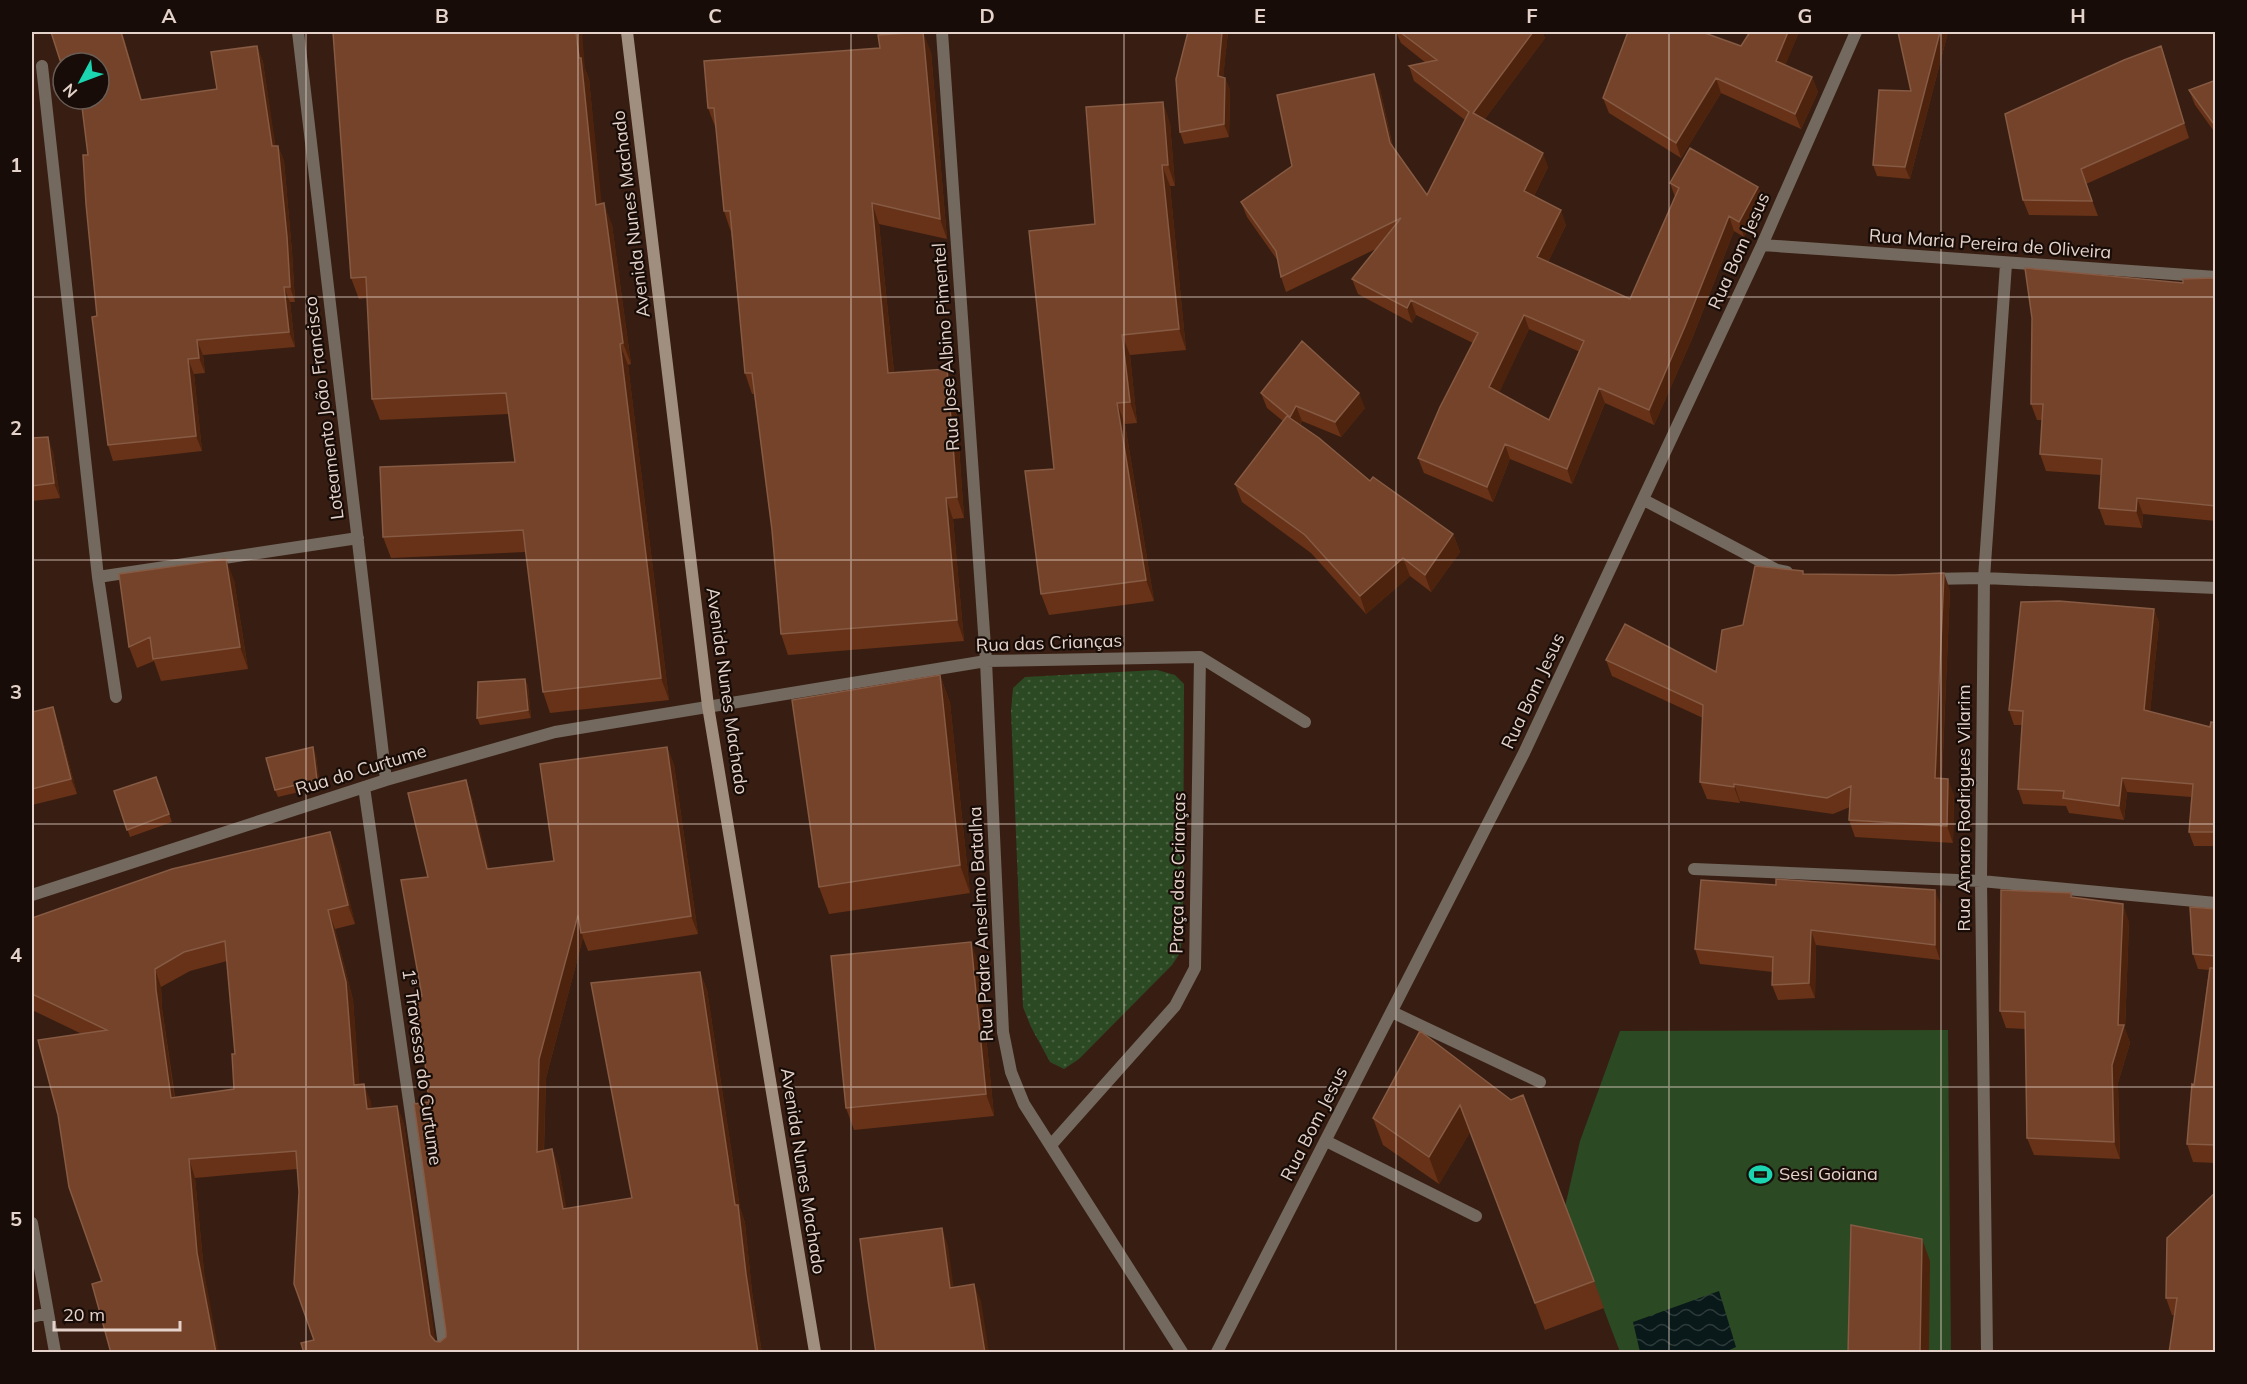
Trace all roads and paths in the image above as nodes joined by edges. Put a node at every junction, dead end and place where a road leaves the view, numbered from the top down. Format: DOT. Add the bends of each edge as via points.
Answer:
graph roads {
  1 [pos="298,32"];
  2 [pos="627,32"];
  3 [pos="942,32"];
  4 [pos="1856,32"];
  5 [pos="42,66"];
  6 [pos="1762,245"];
  7 [pos="2006,264"];
  8 [pos="2216,277"];
  9 [pos="1644,500"];
  10 [pos="358,538"];
  11 [pos="1796,574"];
  12 [pos="98,577"];
  13 [pos="1984,578"];
  14 [pos="1916,579"];
  15 [pos="2216,588"];
  16 [pos="1200,657"];
  17 [pos="986,661"];
  18 [pos="117,698"];
  19 [pos="708,706"];
  20 [pos="1305,722"];
  21 [pos="386,780"];
  22 [pos="364,788"];
  23 [pos="1694,869"];
  24 [pos="1981,880"];
  25 [pos="32,895"];
  26 [pos="2216,903"];
  27 [pos="1392,1012"];
  28 [pos="1540,1082"];
  29 [pos="1326,1141"];
  30 [pos="1051,1145"];
  31 [pos="1476,1216"];
  32 [pos="32,1223"];
  33 [pos="47,1313"];
  34 [pos="32,1317"];
  35 [pos="55,1353"];
  36 [pos="445,1353"];
  37 [pos="815,1353"];
  38 [pos="1182,1353"];
  39 [pos="1217,1353"];
  40 [pos="1987,1353"];
  1 -- 10 [label="street, Loteamento João Francisco"];
  2 -- 19 [label="street, Avenida Nunes Machado"];
  3 -- 17 [label="street, Rua Jose Albino Pimentel"];
  4 -- 6 [label="street, Rua Bom Jesus"];
  5 -- 12 [label="street"];
  6 -- 7 [label="street, Rua Maria Pereira de Oliveira"];
  6 -- 9 [label="street, Rua Bom Jesus"];
  7 -- 8 [label="street, Rua Maria Pereira de Oliveira"];
  7 -- 13 [label="street, Rua Amaro Rodrigues Vilarim"];
  9 -- 11 [label="street" via="1777,570"];
  9 -- 27 [label="street, Rua Bom Jesus" via="1524,753"];
  10 -- 12 [label="street"];
  10 -- 21 [label="street, Loteamento João Francisco"];
  12 -- 18 [label="street"];
  13 -- 14 [label="street"];
  13 -- 15 [label="street"];
  13 -- 24 [label="street, Rua Amaro Rodrigues Vilarim"];
  16 -- 17 [label="street, Rua das Crianças"];
  16 -- 20 [label="street"];
  16 -- 30 [label="street, Praça das Crianças" via="1196,968 1174,1006"];
  17 -- 19 [label="street, Rua das Crianças"];
  17 -- 30 [label="street, Rua Padre Anselmo Batalha" via="1003,1032 1011,1072 1024,1104"];
  19 -- 21 [label="street, Rua do Curtume" via="555,732"];
  19 -- 37 [label="street, Avenida Nunes Machado"];
  21 -- 22 [label="street, Rua do Curtume"];
  22 -- 25 [label="street, Rua do Curtume"];
  22 -- 36 [label="street, 1ª Travessa do Curtume"];
  23 -- 24 [label="street"];
  24 -- 26 [label="street"];
  24 -- 40 [label="street, Rua Amaro Rodrigues Vilarim"];
  27 -- 28 [label="street"];
  27 -- 29 [label="street, Rua Bom Jesus"];
  29 -- 31 [label="street"];
  29 -- 39 [label="street, Rua Bom Jesus"];
  30 -- 38 [label="street, Rua Padre Anselmo Batalha"];
  32 -- 33 [label="street"];
  33 -- 34 [label="street"];
  33 -- 35 [label="street"];
}
